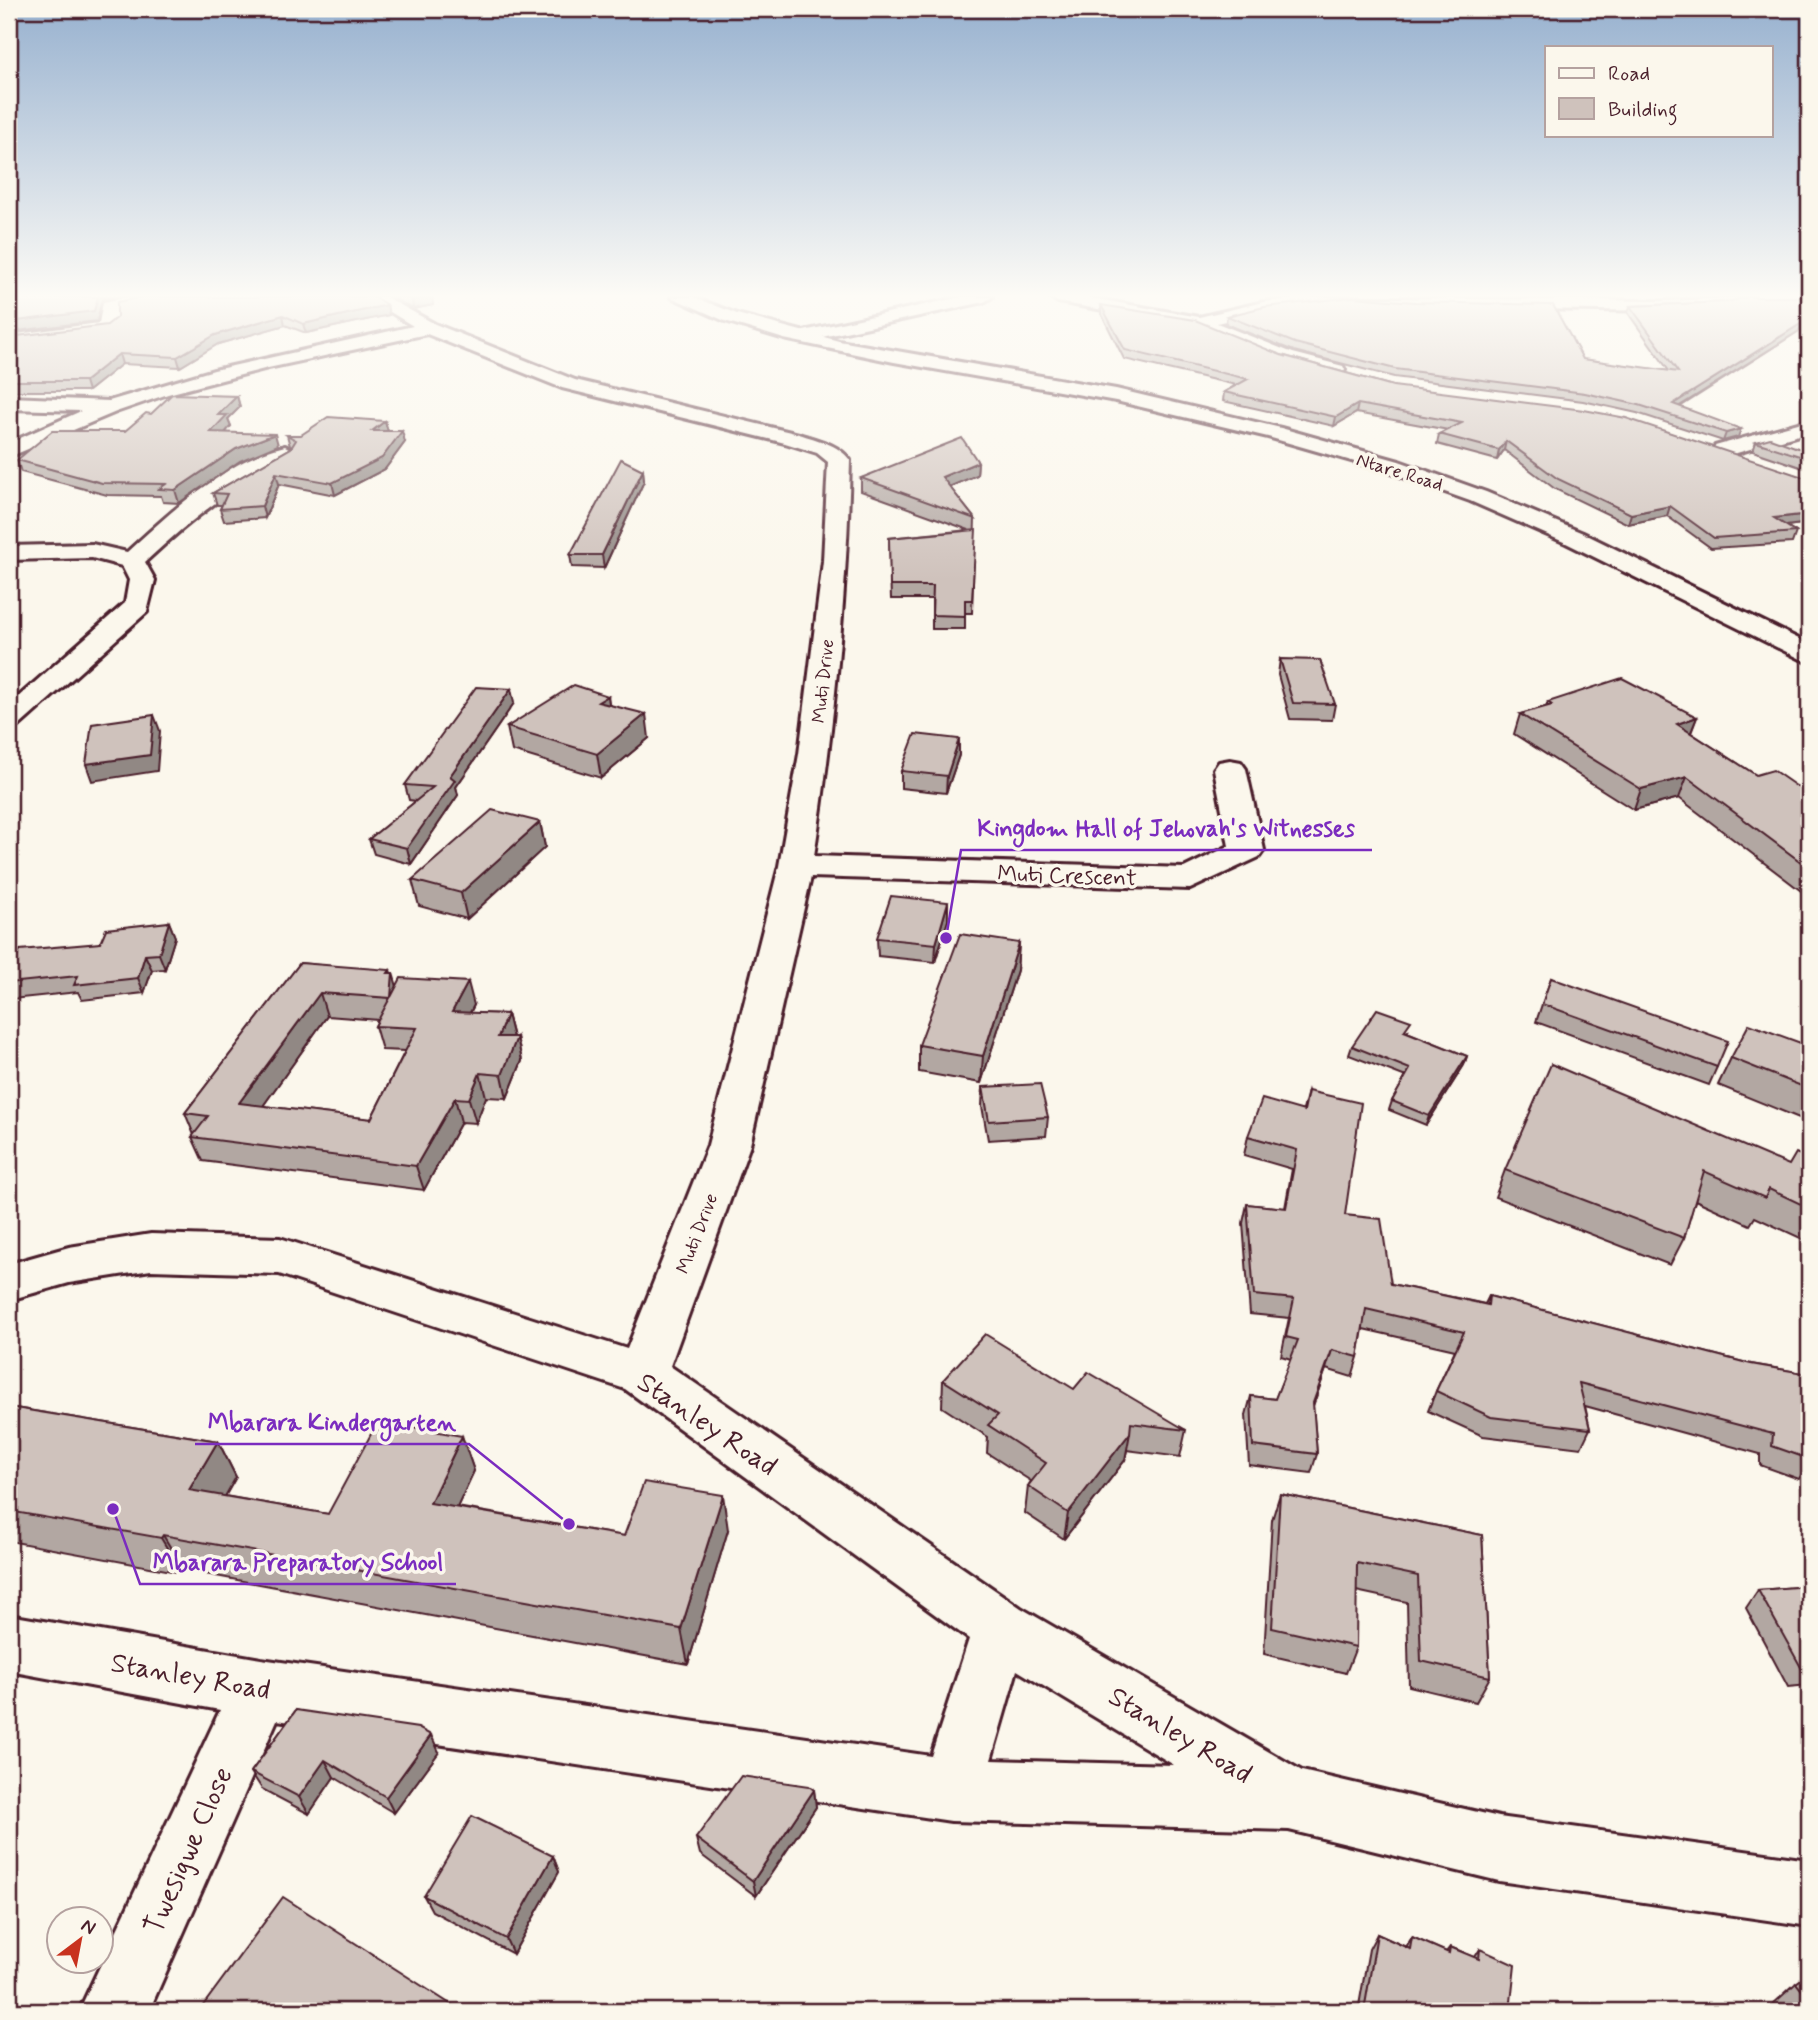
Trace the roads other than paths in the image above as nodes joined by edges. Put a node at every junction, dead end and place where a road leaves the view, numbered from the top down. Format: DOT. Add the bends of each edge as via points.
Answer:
graph roads {
  1 [pos="164,391"];
  2 [pos="599,391"];
  3 [pos="1094,391"];
  4 [pos="9,403"];
  5 [pos="115,406"];
  6 [pos="1809,426"];
  7 [pos="1699,443"];
  8 [pos="9,451"];
  9 [pos="1723,451"];
  10 [pos="285,452"];
  11 [pos="1760,463"];
  12 [pos="9,553"];
  13 [pos="132,561"];
  14 [pos="1809,655"];
  15 [pos="9,720"];
  16 [pos="1230,769"];
  17 [pos="796,866"];
  18 [pos="9,1282"];
  19 [pos="642,1374"];
  20 [pos="1001,1628"];
  21 [pos="9,1643"];
  22 [pos="261,1688"];
  23 [pos="951,1790"];
  24 [pos="1291,1800"];
  25 [pos="1809,1894"];
  26 [pos="114,2011"];
  1 -- 5 [label="street"];
  2 -- 17 [label="street, Muti Drive" via="792,438 824,449 839,460 835,561"];
  3 -- 14 [label="street, Ntare Road" via="1250,426 1427,478 1643,570"];
  4 -- 5 [label="street"];
  5 -- 8 [label="street"];
  6 -- 9 [label="street"];
  7 -- 9 [label="street"];
  9 -- 11 [label="street"];
  10 -- 13 [label="street" via="255,464 183,514"];
  12 -- 13 [label="street" via="92,551"];
  13 -- 15 [label="street" via="142,580 138,606"];
  16 -- 17 [label="street, Muti Crescent" via="1247,850 1189,879"];
  17 -- 19 [label="street, Muti Drive" via="729,1145"];
  18 -- 19 [label="street, Stanley Road" via="69,1265 151,1252 281,1256"];
  19 -- 20 [label="street, Stanley Road"];
  20 -- 23 [label="street"];
  20 -- 24 [label="street, Stanley Road"];
  21 -- 22 [label="street, Stanley Road"];
  22 -- 23 [label="street, Stanley Road"];
  22 -- 26 [label="street, Twesigwe Close"];
  23 -- 24 [label="street, Stanley Road"];
  24 -- 25 [label="street, Stanley Road" via="1499,1849"];
}
